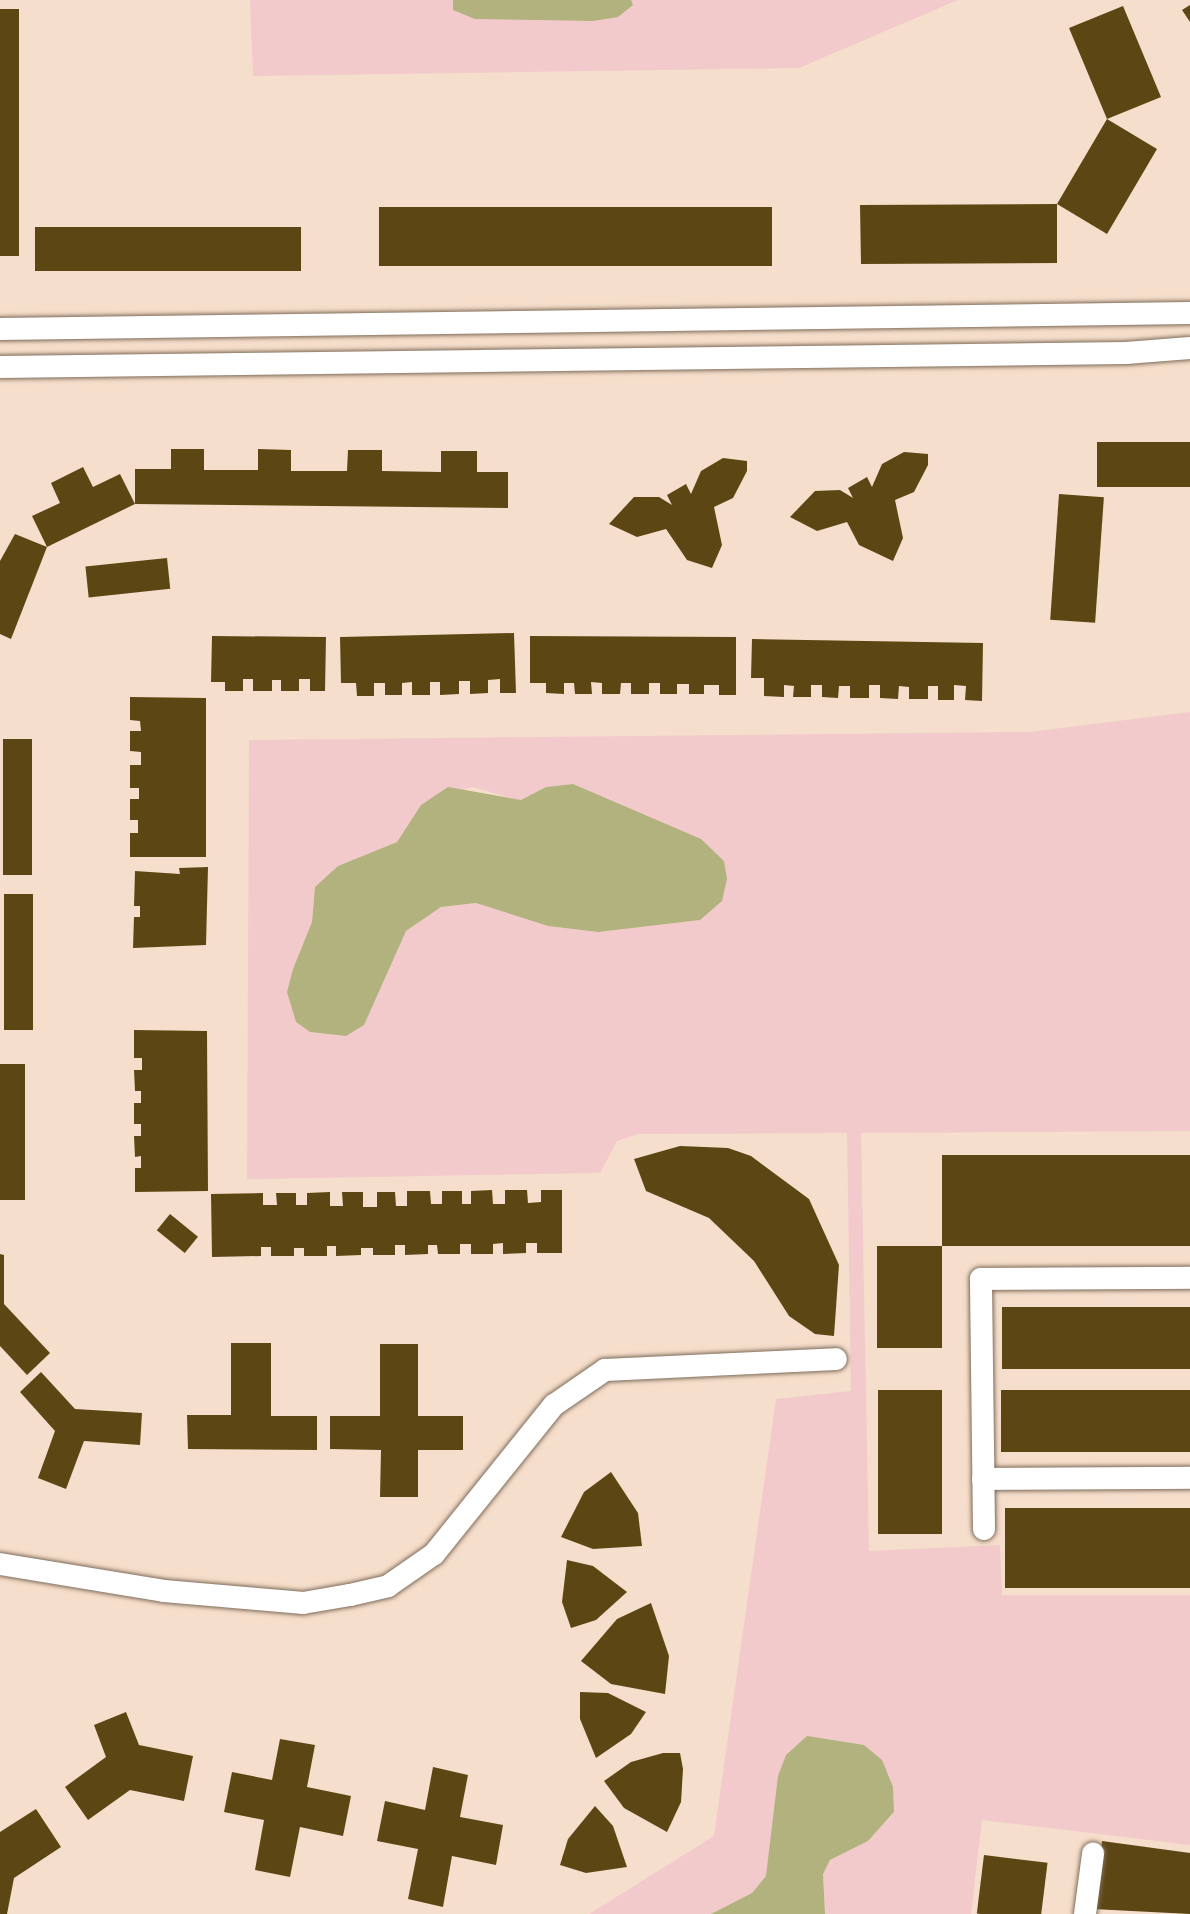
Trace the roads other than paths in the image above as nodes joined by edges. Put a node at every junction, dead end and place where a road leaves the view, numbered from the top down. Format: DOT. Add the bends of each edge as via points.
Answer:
graph roads {
  1 [pos="1190,313"];
  2 [pos="1023,316"];
  3 [pos="0,329"];
  4 [pos="1190,348"];
  5 [pos="1023,355"];
  6 [pos="0,368"];
  7 [pos="1190,1278"];
  8 [pos="836,1359"];
  9 [pos="1190,1478"];
  10 [pos="983,1479"];
  11 [pos="984,1529"];
  12 [pos="0,1564"];
  13 [pos="1093,1854"];
  14 [pos="1085,1914"];
  1 -- 2 [label="street"];
  2 -- 3 [label="street"];
  2 -- 5 [label="street"];
  4 -- 5 [label="street"];
  5 -- 6 [label="street"];
  7 -- 10 [label="street" via="981,1279"];
  8 -- 12 [label="street" via="605,1370 554,1405 434,1554 388,1586 303,1603 175,1592"];
  9 -- 10 [label="street"];
  10 -- 11 [label="street"];
  13 -- 14 [label="street"];
}
